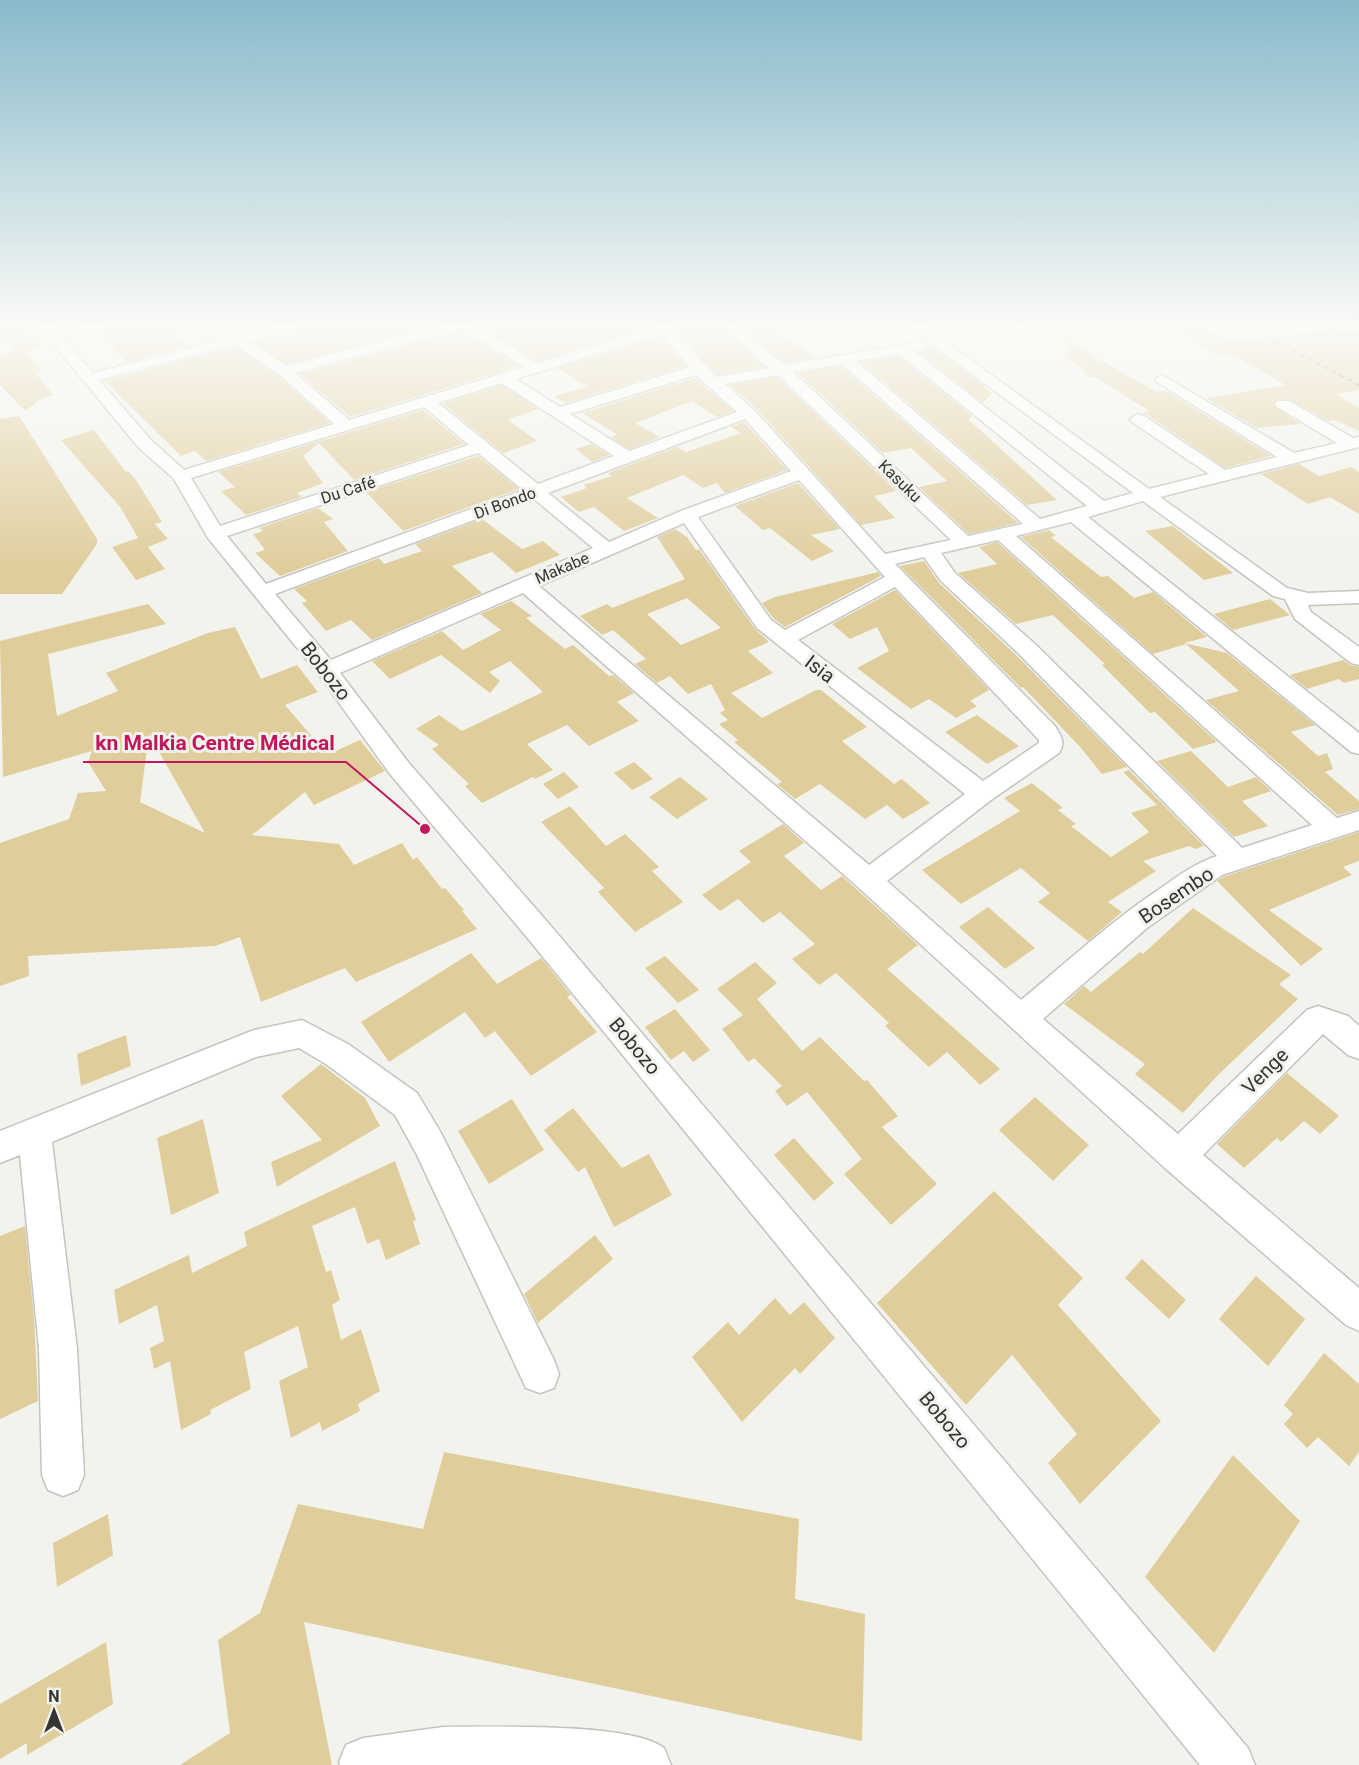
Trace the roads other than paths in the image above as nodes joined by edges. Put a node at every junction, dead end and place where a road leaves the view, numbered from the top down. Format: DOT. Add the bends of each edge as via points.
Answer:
graph roads {
  1 [pos="114,407"];
  2 [pos="325,407"];
  3 [pos="410,407"];
  4 [pos="434,407"];
  5 [pos="552,407"];
  6 [pos="579,407"];
  7 [pos="740,407"];
  8 [pos="822,407"];
  9 [pos="901,407"];
  10 [pos="975,407"];
  11 [pos="1025,407"];
  12 [pos="1208,407"];
  13 [pos="1289,407"];
  14 [pos="560,412"];
  15 [pos="748,414"];
  16 [pos="1138,419"];
  17 [pos="347,427"];
  18 [pos="1355,443"];
  19 [pos="482,446"];
  20 [pos="628,458"];
  21 [pos="1292,459"];
  22 [pos="801,473"];
  23 [pos="181,476"];
  24 [pos="1223,476"];
  25 [pos="538,491"];
  26 [pos="1144,495"];
  27 [pos="1101,508"];
  28 [pos="687,516"];
  29 [pos="1075,516"];
  30 [pos="1037,526"];
  31 [pos="215,534"];
  32 [pos="1002,534"];
  33 [pos="964,543"];
  34 [pos="606,549"];
  35 [pos="929,551"];
  36 [pos="881,561"];
  37 [pos="898,578"];
  38 [pos="525,584"];
  39 [pos="262,592"];
  40 [pos="1294,597"];
  41 [pos="1359,597"];
  42 [pos="782,640"];
  43 [pos="1359,658"];
  44 [pos="327,670"];
  45 [pos="1359,746"];
  46 [pos="982,794"];
  47 [pos="1359,820"];
  48 [pos="1333,829"];
  49 [pos="1237,860"];
  50 [pos="868,880"];
  51 [pos="1021,1019"];
  52 [pos="1359,1044"];
  53 [pos="35,1134"];
  54 [pos="0,1147"];
  55 [pos="1178,1157"];
  56 [pos="1359,1312"];
  57 [pos="540,1374"];
  58 [pos="63,1475"];
  59 [pos="363,1762"];
  60 [pos="647,1765"];
  61 [pos="1230,1765"];
  1 -- 23 [label="street, Bobozo" via="144,443"];
  2 -- 17 [label="street"];
  3 -- 17 [label="street"];
  4 -- 19 [label="street"];
  5 -- 14 [label="street"];
  6 -- 14 [label="street"];
  7 -- 15 [label="street"];
  8 -- 33 [label="street, Kasuku"];
  9 -- 30 [label="street"];
  10 -- 27 [label="street"];
  11 -- 26 [label="street"];
  12 -- 21 [label="street"];
  13 -- 18 [label="street"];
  14 -- 20 [label="street"];
  15 -- 20 [label="street, Di Bondo"];
  15 -- 22 [label="street"];
  16 -- 24 [label="street"];
  17 -- 23 [label="street"];
  18 -- 21 [label="street"];
  19 -- 25 [label="street"];
  19 -- 31 [label="street, Du Café"];
  20 -- 25 [label="street, Di Bondo"];
  21 -- 24 [label="street"];
  22 -- 28 [label="street, Makabe"];
  22 -- 36 [label="street"];
  23 -- 31 [label="street, Bobozo"];
  24 -- 26 [label="street"];
  25 -- 34 [label="street"];
  25 -- 39 [label="street, Di Bondo"];
  26 -- 27 [label="street"];
  26 -- 40 [label="street" via="1280,592"];
  27 -- 29 [label="street"];
  28 -- 34 [label="street, Makabe"];
  28 -- 42 [label="street, Isia" via="764,624"];
  29 -- 30 [label="street"];
  29 -- 45 [label="street"];
  30 -- 32 [label="street"];
  31 -- 39 [label="street, Bobozo"];
  32 -- 33 [label="street"];
  32 -- 48 [label="street"];
  33 -- 35 [label="street"];
  34 -- 38 [label="street, Makabe"];
  35 -- 36 [label="street"];
  35 -- 49 [label="street" via="948,577 1027,649"];
  36 -- 37 [label="street"];
  37 -- 42 [label="street"];
  37 -- 46 [label="street" via="1051,740 1051,747"];
  38 -- 44 [label="street, Makabe"];
  38 -- 50 [label="street"];
  39 -- 44 [label="street, Bobozo"];
  40 -- 41 [label="street"];
  40 -- 43 [label="street" via="1302,615"];
  42 -- 46 [label="street, Isia"];
  44 -- 61 [label="street, Bobozo" via="399,768 653,1067"];
  46 -- 50 [label="street"];
  47 -- 48 [label="street, Bosembo"];
  48 -- 49 [label="street, Bosembo"];
  49 -- 51 [label="street, Bosembo" via="1213,868 1175,892"];
  50 -- 51 [label="street"];
  51 -- 55 [label="street"];
  52 -- 55 [label="street, Venge" via="1337,1026 1318,1019"];
  53 -- 54 [label="street"];
  53 -- 57 [label="street" via="254,1044 302,1034 406,1104"];
  53 -- 58 [label="street" via="58,1349"];
  55 -- 56 [label="street"];
  59 -- 60 [label="street" via="443,1751 553,1751 642,1761"];
}
